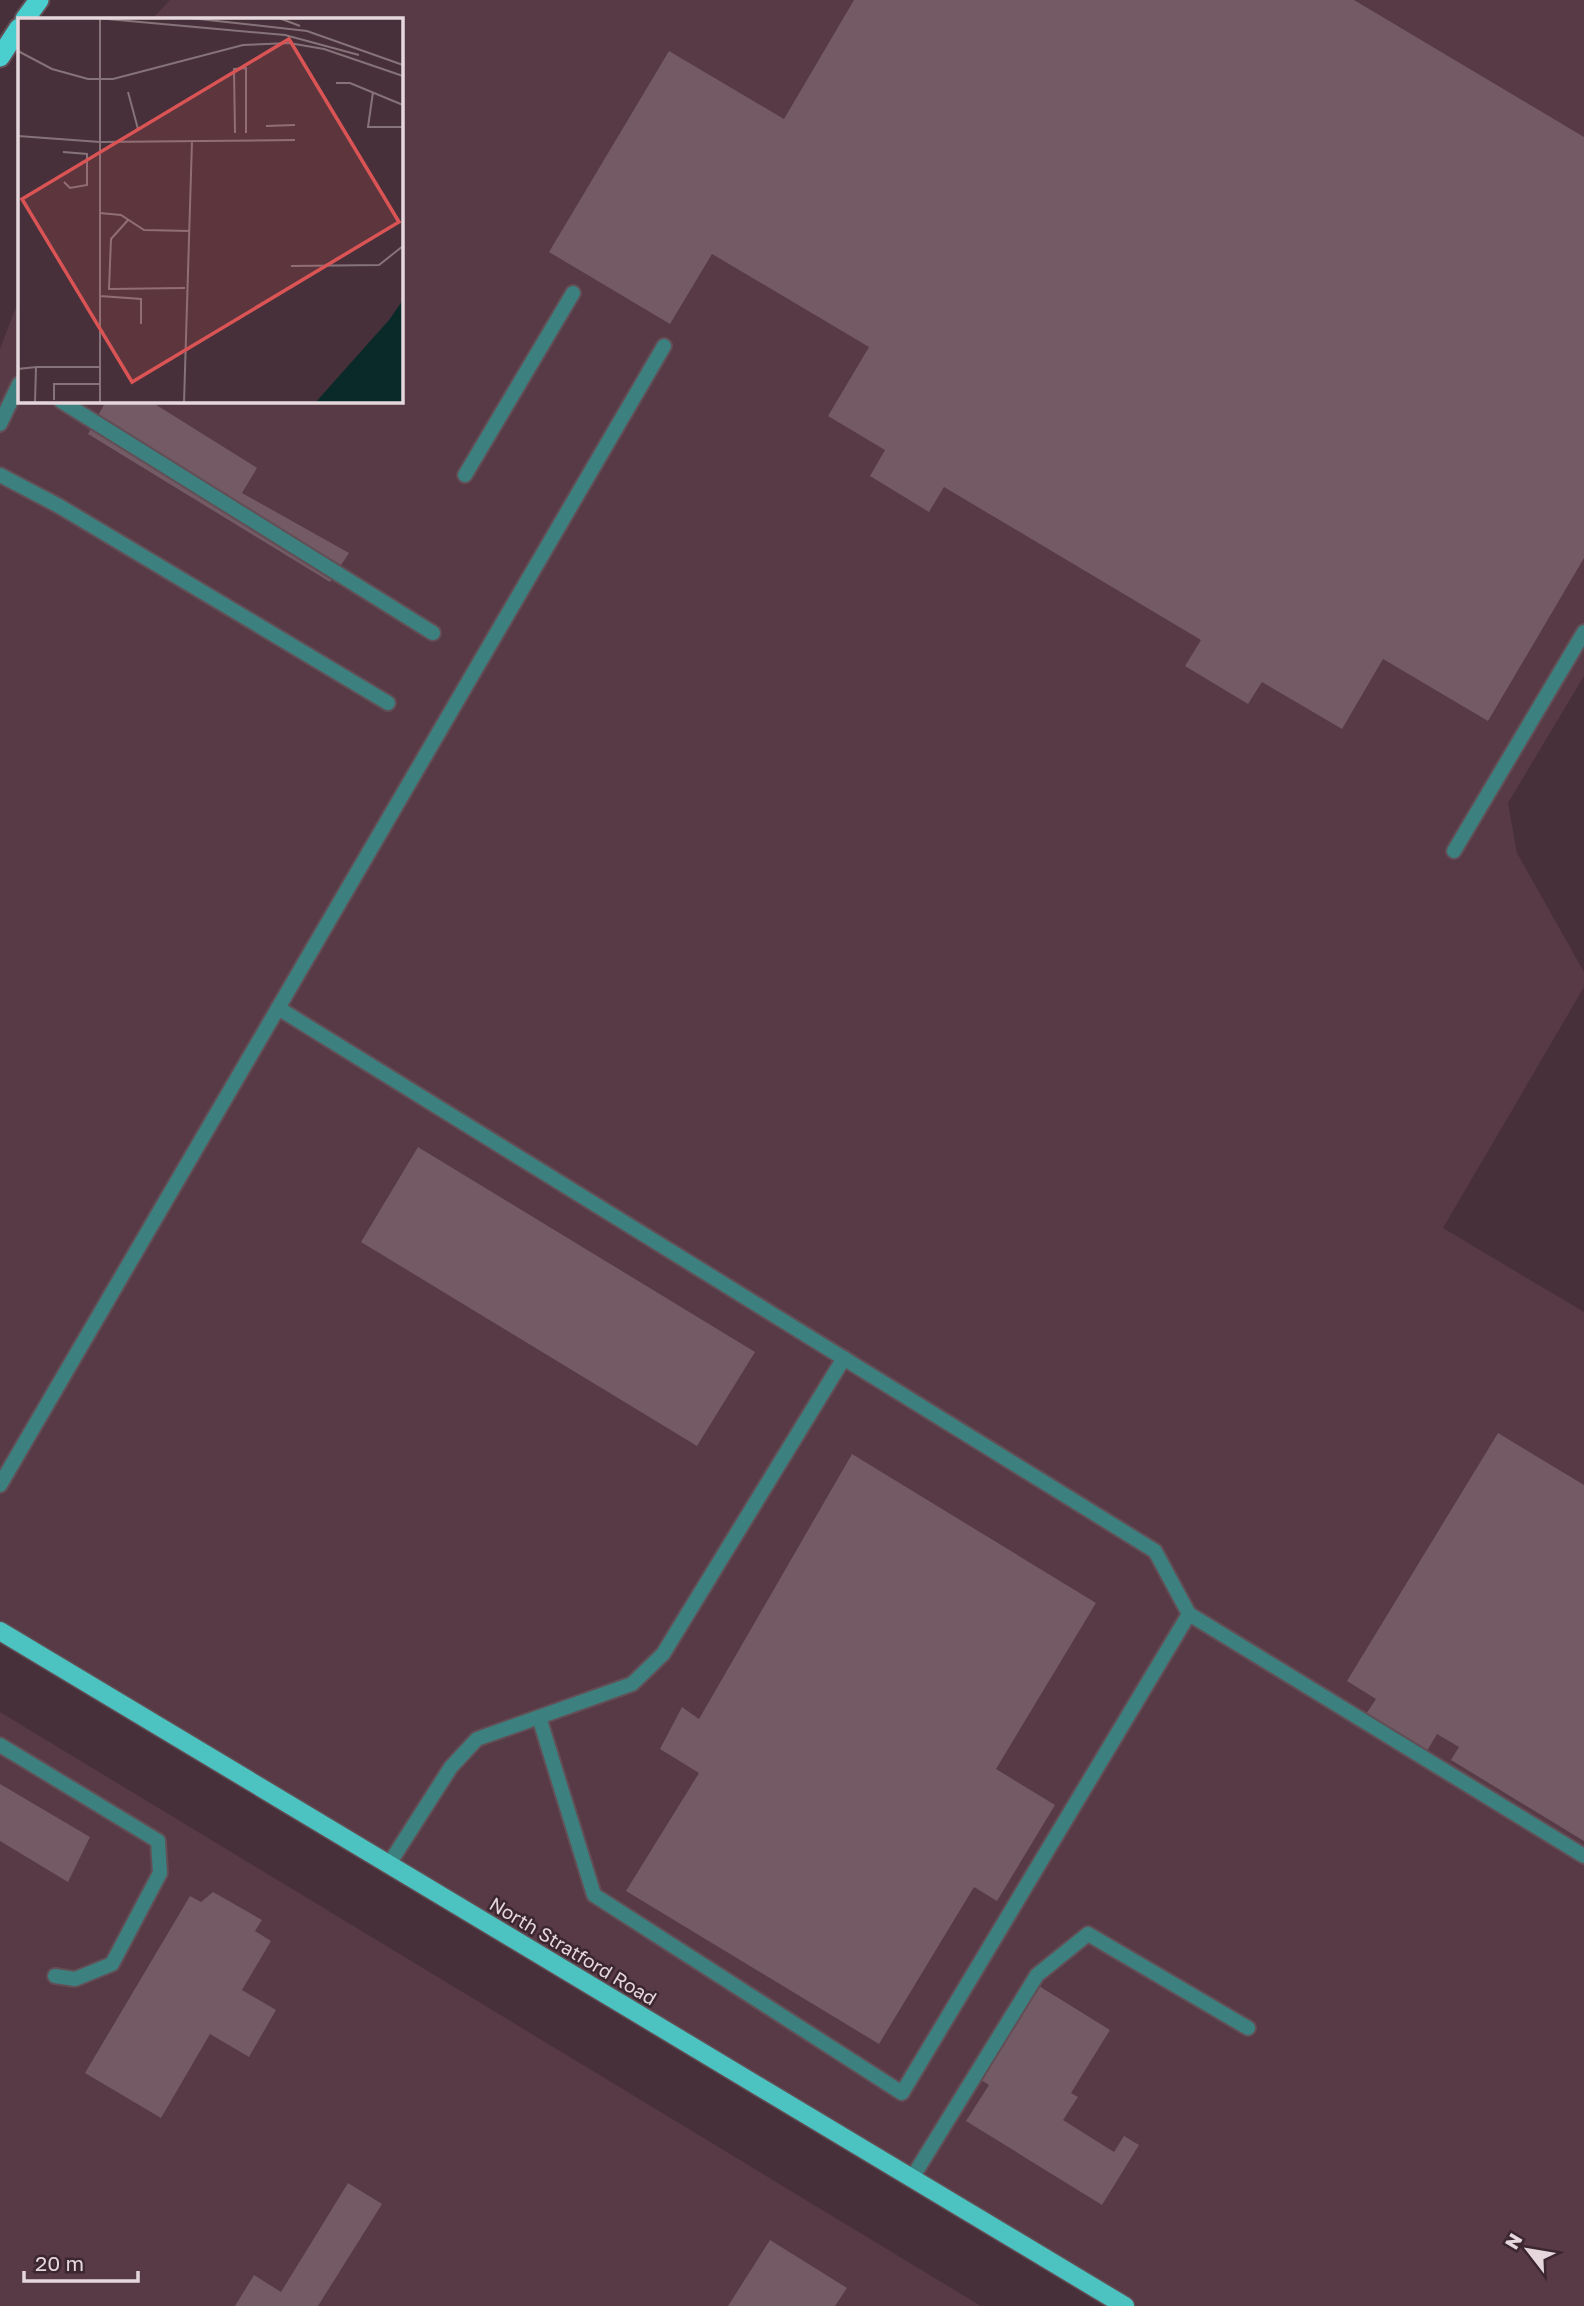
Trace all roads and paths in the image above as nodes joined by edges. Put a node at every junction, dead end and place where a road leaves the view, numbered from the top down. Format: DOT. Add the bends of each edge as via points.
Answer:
graph roads {
  1 [pos="39,0"];
  2 [pos="26,18"];
  3 [pos="18,30"];
  4 [pos="0,57"];
  5 [pos="573,292"];
  6 [pos="664,346"];
  7 [pos="18,386"];
  8 [pos="63,402"];
  9 [pos="0,424"];
  10 [pos="0,475"];
  11 [pos="465,475"];
  12 [pos="1584,632"];
  13 [pos="433,633"];
  14 [pos="388,703"];
  15 [pos="1454,851"];
  16 [pos="278,1008"];
  17 [pos="844,1358"];
  18 [pos="0,1485"];
  19 [pos="1189,1614"];
  20 [pos="0,1632"];
  21 [pos="539,1717"];
  22 [pos="0,1745"];
  23 [pos="1584,1856"];
  24 [pos="389,1864"];
  25 [pos="55,1976"];
  26 [pos="1248,2028"];
  27 [pos="912,2178"];
  28 [pos="1125,2306"];
  1 -- 2 [label="highway"];
  3 -- 4 [label="highway"];
  5 -- 11 [label="lane"];
  6 -- 16 [label="lane"];
  7 -- 9 [label="lane"];
  8 -- 13 [label="lane"];
  10 -- 14 [label="lane"];
  12 -- 15 [label="lane"];
  16 -- 17 [label="lane"];
  16 -- 18 [label="lane"];
  17 -- 19 [label="lane" via="1155,1551"];
  17 -- 21 [label="lane" via="663,1654 632,1684"];
  19 -- 21 [label="lane" via="902,2093 594,1895"];
  19 -- 23 [label="lane"];
  20 -- 24 [label="main road, North Stratford Road"];
  21 -- 24 [label="lane" via="477,1739 451,1767"];
  22 -- 25 [label="lane" via="158,1841 160,1873 112,1964 75,1979"];
  24 -- 27 [label="main road, North Stratford Road"];
  26 -- 27 [label="lane" via="1088,1934 1037,1975"];
  27 -- 28 [label="main road, North Stratford Road"];
}
